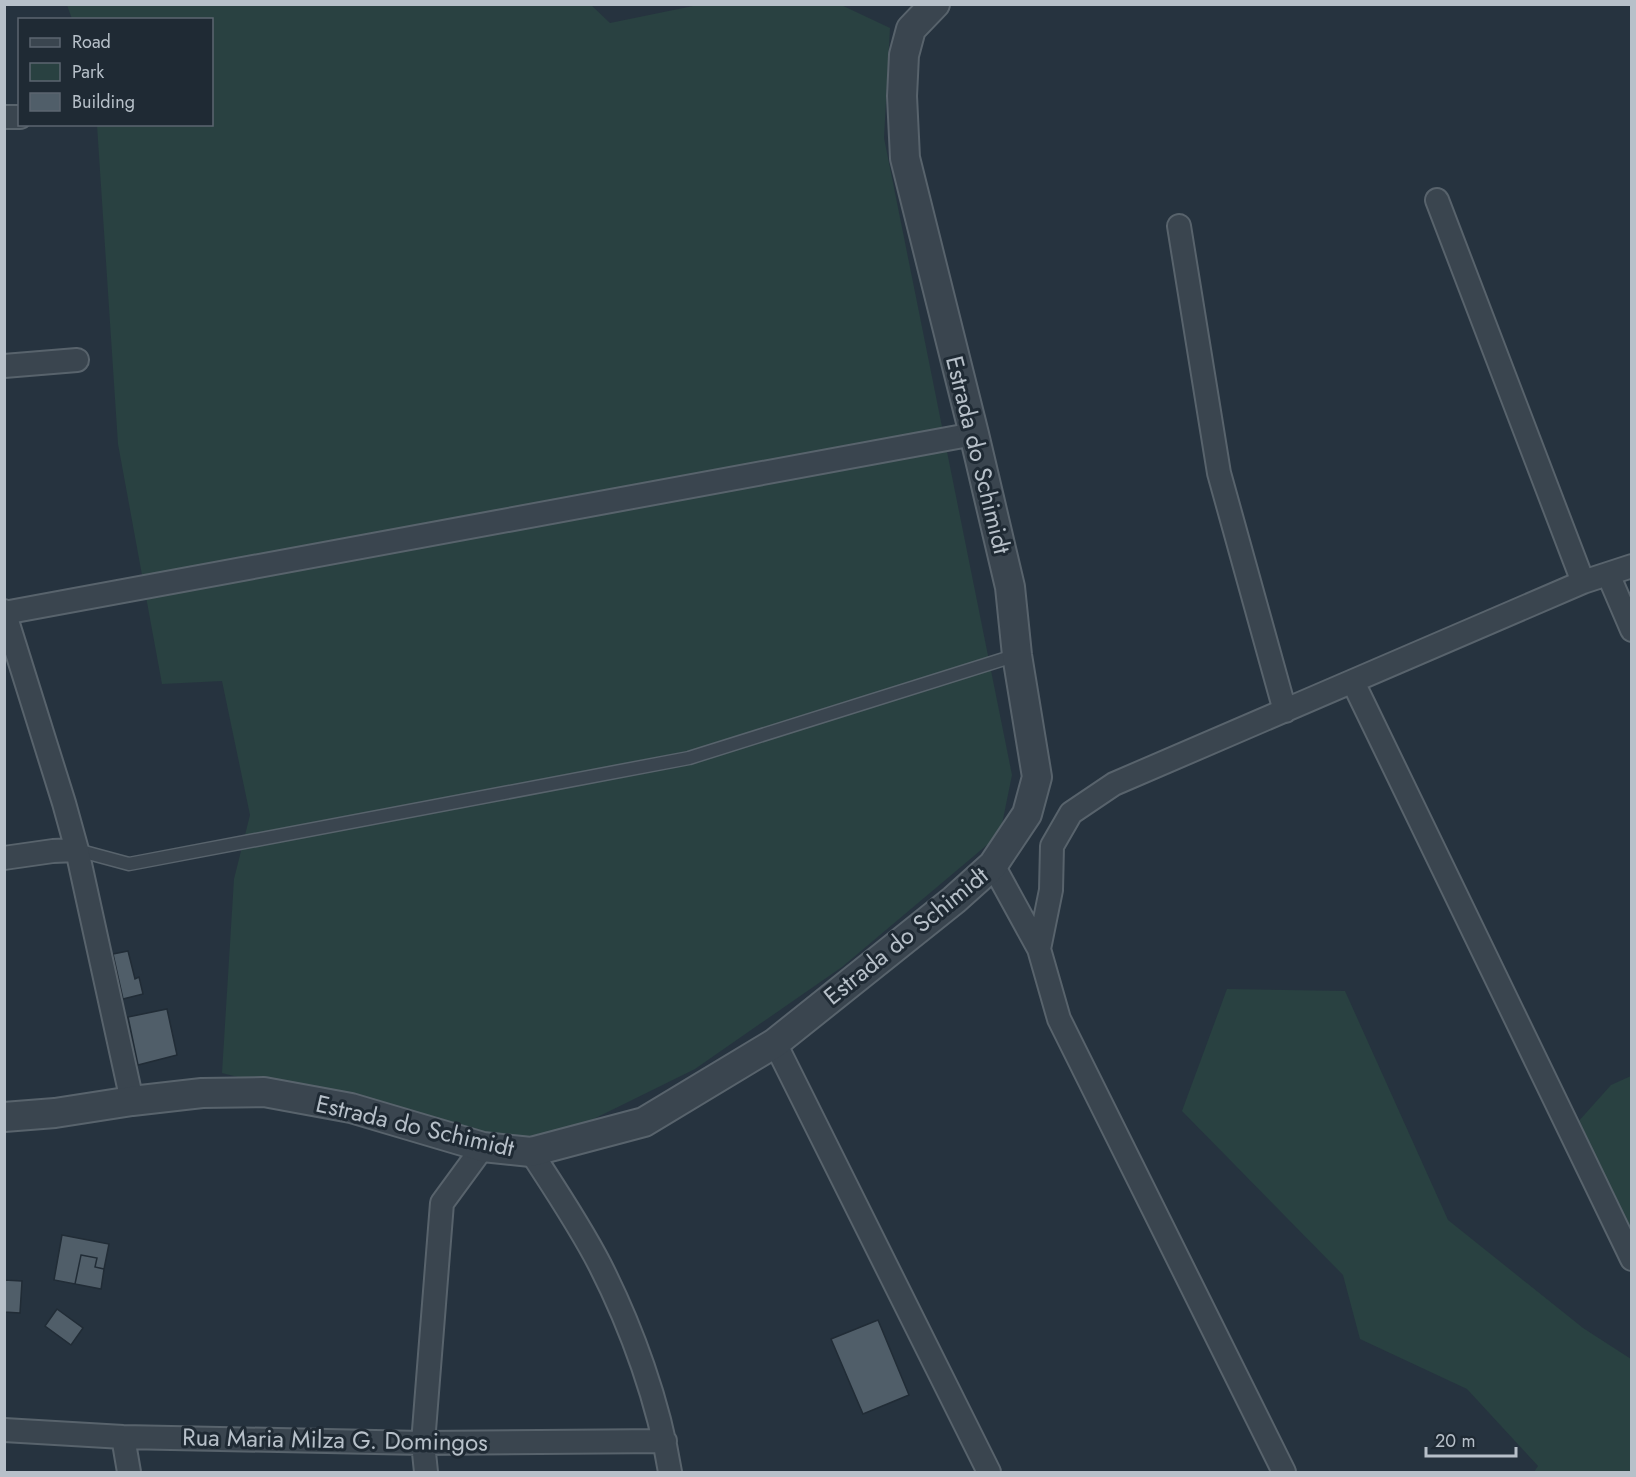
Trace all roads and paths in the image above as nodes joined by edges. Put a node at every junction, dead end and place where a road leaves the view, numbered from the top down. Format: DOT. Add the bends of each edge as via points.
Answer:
graph roads {
  1 [pos="935,4"];
  2 [pos="1437,200"];
  3 [pos="1179,226"];
  4 [pos="77,360"];
  5 [pos="4,366"];
  6 [pos="974,434"];
  7 [pos="1632,566"];
  8 [pos="1608,574"];
  9 [pos="1583,582"];
  10 [pos="5,612"];
  11 [pos="1632,630"];
  12 [pos="1017,655"];
  13 [pos="1353,682"];
  14 [pos="1285,711"];
  15 [pos="77,850"];
  16 [pos="4,858"];
  17 [pos="993,865"];
  18 [pos="1039,949"];
  19 [pos="775,1043"];
  20 [pos="132,1101"];
  21 [pos="4,1117"];
  22 [pos="483,1147"];
  23 [pos="531,1152"];
  24 [pos="1632,1259"];
  25 [pos="4,1430"];
  26 [pos="123,1437"];
  27 [pos="665,1441"];
  28 [pos="423,1443"];
  29 [pos="129,1473"];
  30 [pos="426,1473"];
  31 [pos="670,1473"];
  32 [pos="989,1473"];
  33 [pos="1284,1473"];
  1 -- 6 [label="street, Estrada do Schimidt" via="911,29 904,55 905,158"];
  2 -- 9 [label="street"];
  3 -- 14 [label="street" via="1219,473"];
  4 -- 5 [label="street"];
  6 -- 10 [label="street"];
  6 -- 12 [label="street, Estrada do Schimidt" via="1010,587"];
  7 -- 8 [label="street"];
  8 -- 9 [label="street"];
  8 -- 11 [label="street"];
  9 -- 13 [label="street"];
  10 -- 15 [label="street"];
  12 -- 15 [label="lane" via="689,758 129,864"];
  12 -- 17 [label="street, Estrada do Schimidt" via="1037,777 1027,814"];
  13 -- 14 [label="street"];
  13 -- 24 [label="street"];
  14 -- 18 [label="street" via="1114,784 1071,813 1052,846 1051,890"];
  15 -- 16 [label="street"];
  15 -- 20 [label="street"];
  17 -- 18 [label="street"];
  17 -- 19 [label="street, Estrada do Schimidt"];
  18 -- 33 [label="street" via="1059,1019"];
  19 -- 23 [label="street, Estrada do Schimidt" via="644,1122"];
  19 -- 32 [label="street"];
  20 -- 21 [label="street, Estrada do Schimidt"];
  20 -- 22 [label="street, Estrada do Schimidt" via="202,1093 264,1092 351,1108"];
  22 -- 23 [label="street, Estrada do Schimidt"];
  22 -- 28 [label="street" via="442,1203"];
  23 -- 27 [label="street" via="600,1265 638,1350"];
  25 -- 26 [label="street, Rua Maria Milza G. Domingos"];
  26 -- 28 [label="street, Rua Maria Milza G. Domingos"];
  26 -- 29 [label="street"];
  27 -- 28 [label="street, Rua Maria Milza G. Domingos"];
  27 -- 31 [label="street"];
  28 -- 30 [label="street"];
}
